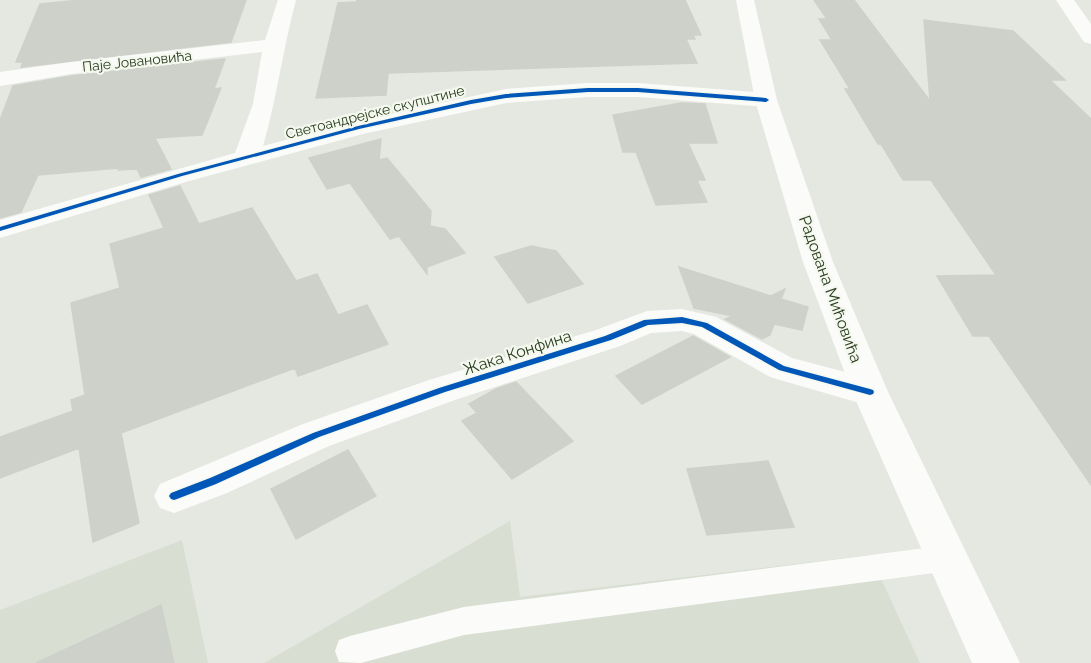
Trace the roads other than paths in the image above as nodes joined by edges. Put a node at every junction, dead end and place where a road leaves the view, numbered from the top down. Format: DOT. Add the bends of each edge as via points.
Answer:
graph roads {
  1 [pos="287,0"];
  2 [pos="745,0"];
  3 [pos="1065,0"];
  4 [pos="1091,38"];
  5 [pos="274,45"];
  6 [pos="0,79"];
  7 [pos="766,100"];
  8 [pos="246,158"];
  9 [pos="0,229"];
  10 [pos="870,392"];
  11 [pos="174,496"];
  12 [pos="949,558"];
  13 [pos="350,651"];
  14 [pos="996,663"];
  1 -- 5 [label="street"];
  2 -- 7 [label="street, Радована Мићовића"];
  3 -- 4 [label="street"];
  5 -- 6 [label="street, Паје Јовановића"];
  5 -- 8 [label="street" via="264,104"];
  7 -- 8 [label="street, Светоандрејске скупштине" via="638,90 506,96 442,108"];
  7 -- 10 [label="street, Радована Мићовића" via="818,262"];
  8 -- 9 [label="street, Светоандрејске скупштине"];
  10 -- 11 [label="street, Жака Конфина" via="782,368 704,325 682,320 647,322 327,431"];
  10 -- 12 [label="street, Радована Мићовића"];
  12 -- 13 [label="lane" via="464,621"];
  12 -- 14 [label="street, Радована Мићовића"];
}
